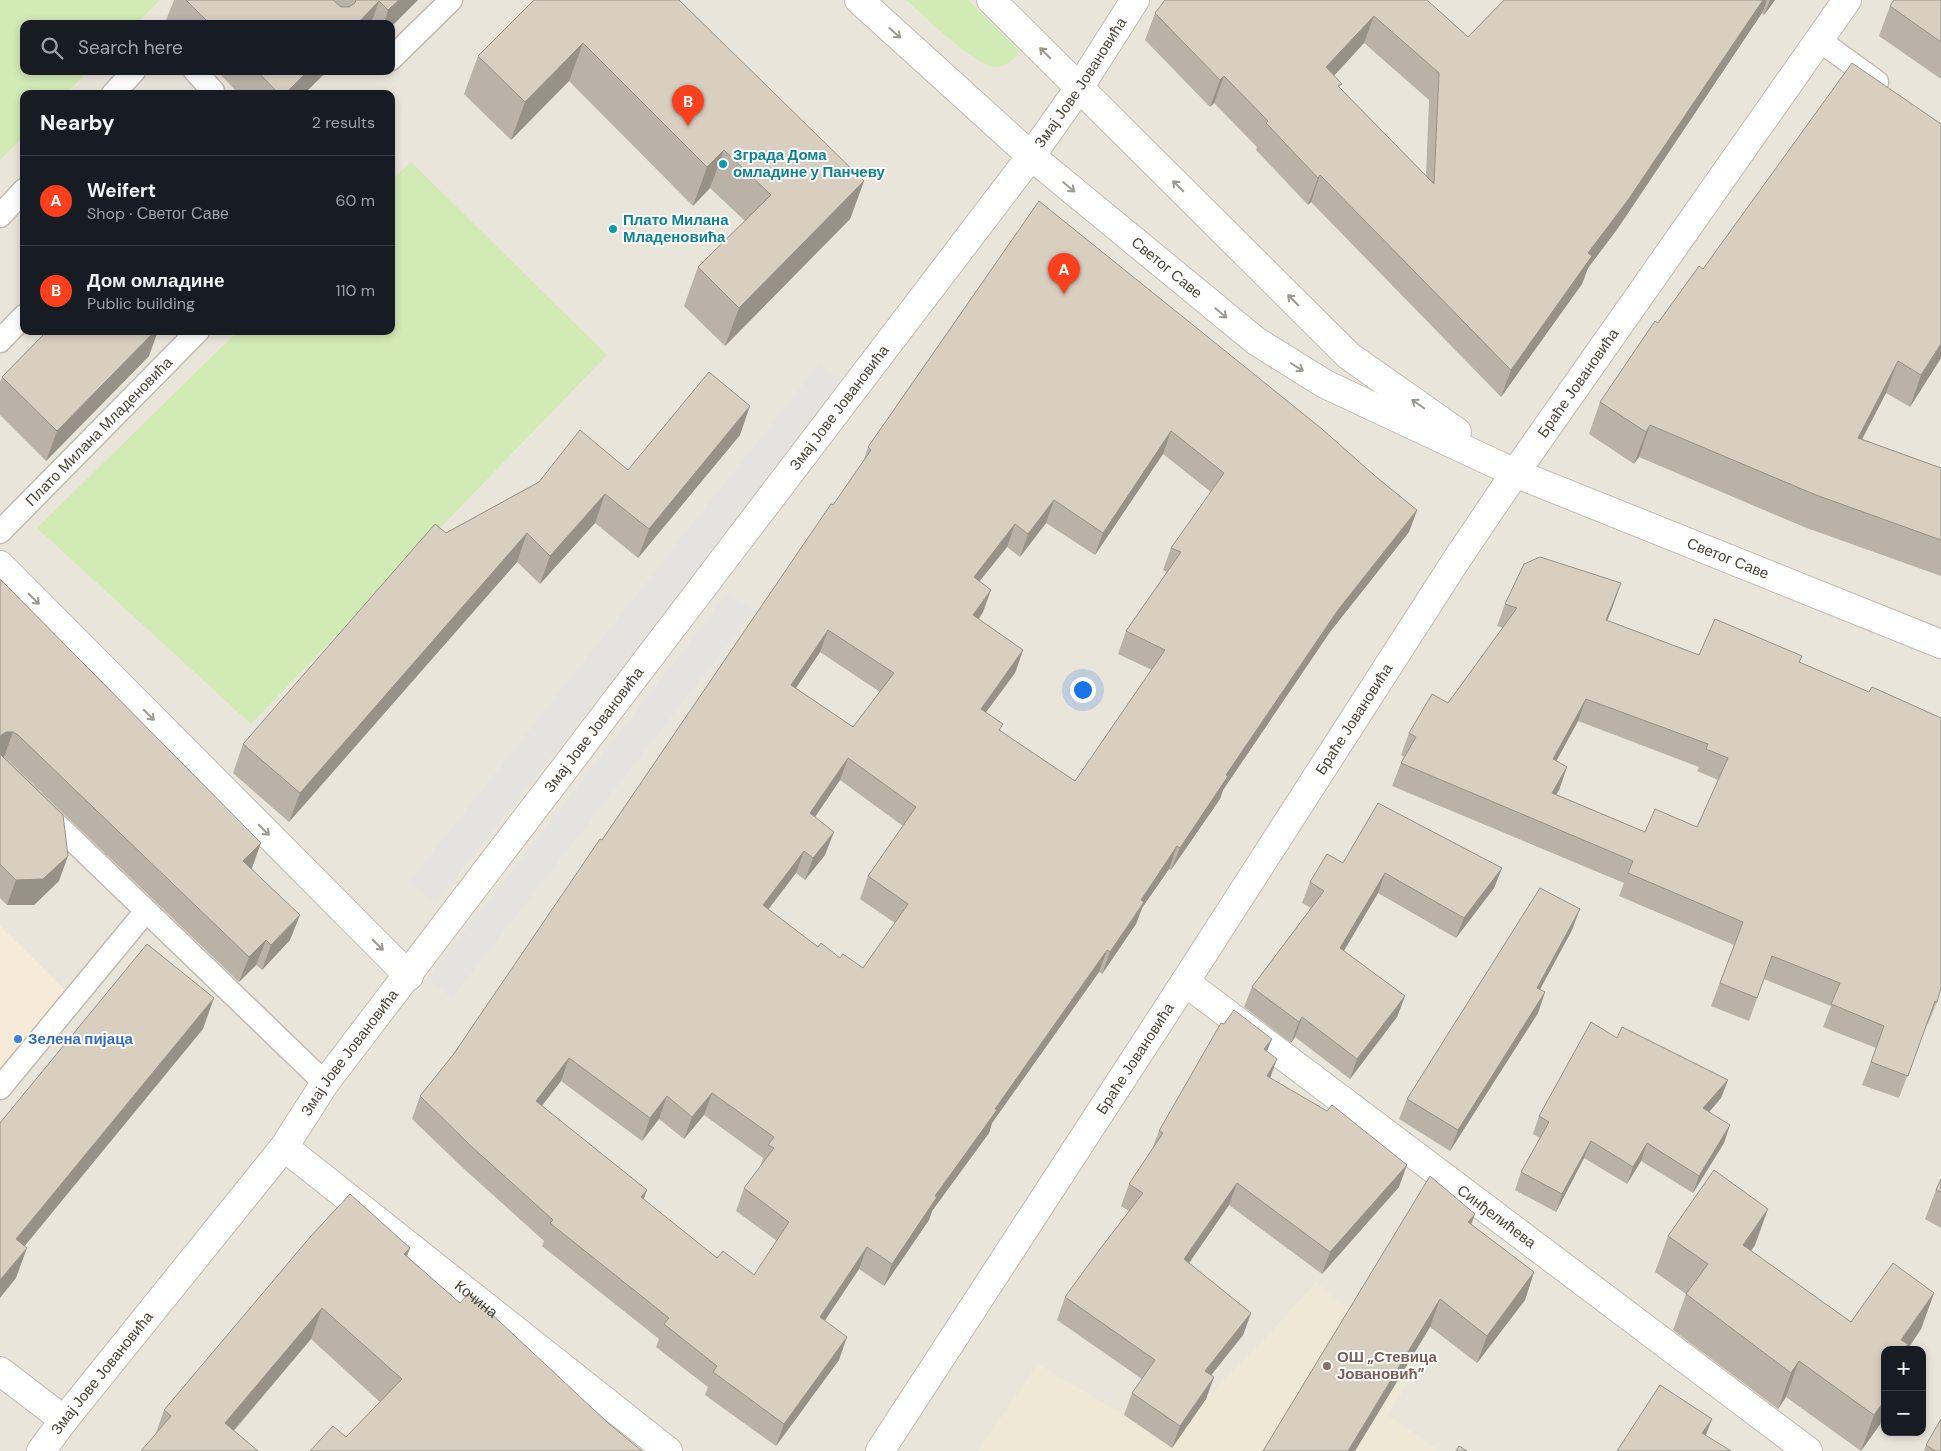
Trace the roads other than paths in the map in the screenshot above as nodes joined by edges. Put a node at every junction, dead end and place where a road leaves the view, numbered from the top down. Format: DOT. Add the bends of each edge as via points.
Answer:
graph roads {
  1 [pos="451,0"];
  2 [pos="859,0"];
  3 [pos="991,0"];
  4 [pos="1135,0"];
  5 [pos="1847,0"];
  6 [pos="1819,40"];
  7 [pos="395,55"];
  8 [pos="130,75"];
  9 [pos="199,75"];
  10 [pos="1079,88"];
  11 [pos="117,90"];
  12 [pos="213,90"];
  13 [pos="1893,93"];
  14 [pos="1031,156"];
  15 [pos="20,194"];
  16 [pos="0,216"];
  17 [pos="20,320"];
  18 [pos="194,335"];
  19 [pos="0,341"];
  20 [pos="1515,473"];
  21 [pos="0,532"];
  22 [pos="0,565"];
  23 [pos="1941,644"];
  24 [pos="0,770"];
  25 [pos="146,911"];
  26 [pos="408,976"];
  27 [pos="1185,982"];
  28 [pos="325,1084"];
  29 [pos="0,1088"];
  30 [pos="284,1147"];
  31 [pos="0,1371"];
  32 [pos="64,1420"];
  33 [pos="42,1451"];
  34 [pos="668,1451"];
  35 [pos="880,1451"];
  36 [pos="1808,1451"];
  1 -- 7 [label="lane"];
  2 -- 14 [label="street, Светог Саве, one-way"];
  10 -- 3 [label="street, Светог Саве, one-way"];
  4 -- 10 [label="street, Змај Јове Јовановића"];
  5 -- 6 [label="street, Браће Јовановића"];
  6 -- 13 [label="lane"];
  6 -- 20 [label="street, Браће Јовановића"];
  8 -- 11 [label="lane"];
  9 -- 12 [label="lane"];
  10 -- 14 [label="street, Змај Јове Јовановића"];
  20 -- 10 [label="street, Светог Саве, one-way" via="1349,356"];
  14 -- 20 [label="street, Светог Саве, one-way" via="1256,341 1325,384"];
  14 -- 26 [label="street, Змај Јове Јовановића"];
  15 -- 16 [label="lane"];
  17 -- 19 [label="lane"];
  18 -- 21 [label="lane, Плато Милана Младеновића"];
  20 -- 23 [label="street, Светог Саве"];
  20 -- 27 [label="street, Браће Јовановића"];
  22 -- 26 [label="street, one-way"];
  24 -- 25 [label="lane"];
  25 -- 28 [label="lane"];
  25 -- 29 [label="lane"];
  26 -- 28 [label="street, Змај Јове Јовановића"];
  27 -- 35 [label="street, Браће Јовановића"];
  27 -- 36 [label="street, Синђелићева"];
  28 -- 30 [label="street, Змај Јове Јовановића"];
  30 -- 32 [label="street, Змај Јове Јовановића"];
  30 -- 34 [label="street, Кочина"];
  31 -- 32 [label="street"];
  32 -- 33 [label="street, Змај Јове Јовановића"];
}
